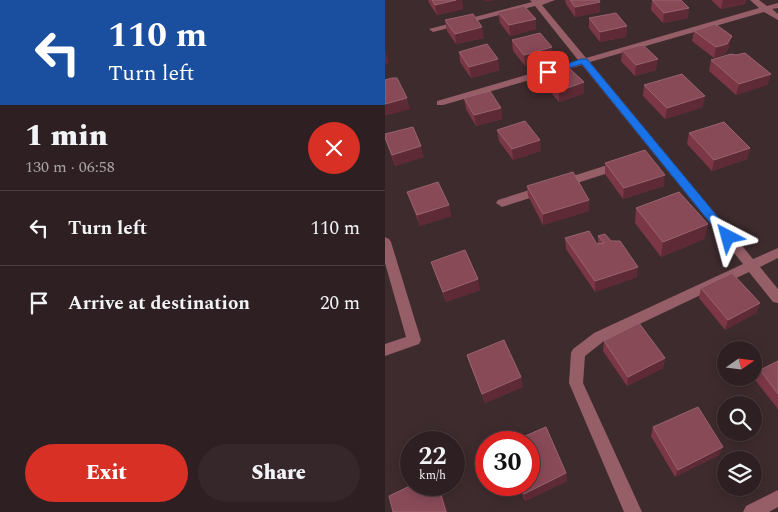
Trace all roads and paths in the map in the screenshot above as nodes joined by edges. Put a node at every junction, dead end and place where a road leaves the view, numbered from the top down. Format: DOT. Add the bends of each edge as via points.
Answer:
graph roads {
  1 [pos="551,0"];
  2 [pos="754,0"];
  3 [pos="536,2"];
  4 [pos="778,5"];
  5 [pos="766,9"];
  6 [pos="778,18"];
  7 [pos="433,29"];
  8 [pos="584,61"];
  9 [pos="440,103"];
  10 [pos="630,161"];
  11 [pos="502,203"];
  12 [pos="385,242"];
  13 [pos="778,253"];
  14 [pos="752,266"];
  15 [pos="778,298"];
  16 [pos="385,350"];
  17 [pos="778,498"];
  18 [pos="633,512"];
  19 [pos="753,512"];
  1 -- 3 [label="street"];
  2 -- 5 [label="street"];
  3 -- 7 [label="street"];
  3 -- 8 [label="street"];
  4 -- 5 [label="street"];
  5 -- 6 [label="street"];
  5 -- 8 [label="street"];
  8 -- 9 [label="street"];
  8 -- 14 [label="street" via="654,153"];
  10 -- 11 [label="street"];
  12 -- 16 [label="street" via="414,340"];
  13 -- 14 [label="street"];
  14 -- 15 [label="street"];
  14 -- 18 [label="street" via="599,337 578,353 576,383"];
  17 -- 19 [label="street"];
}
